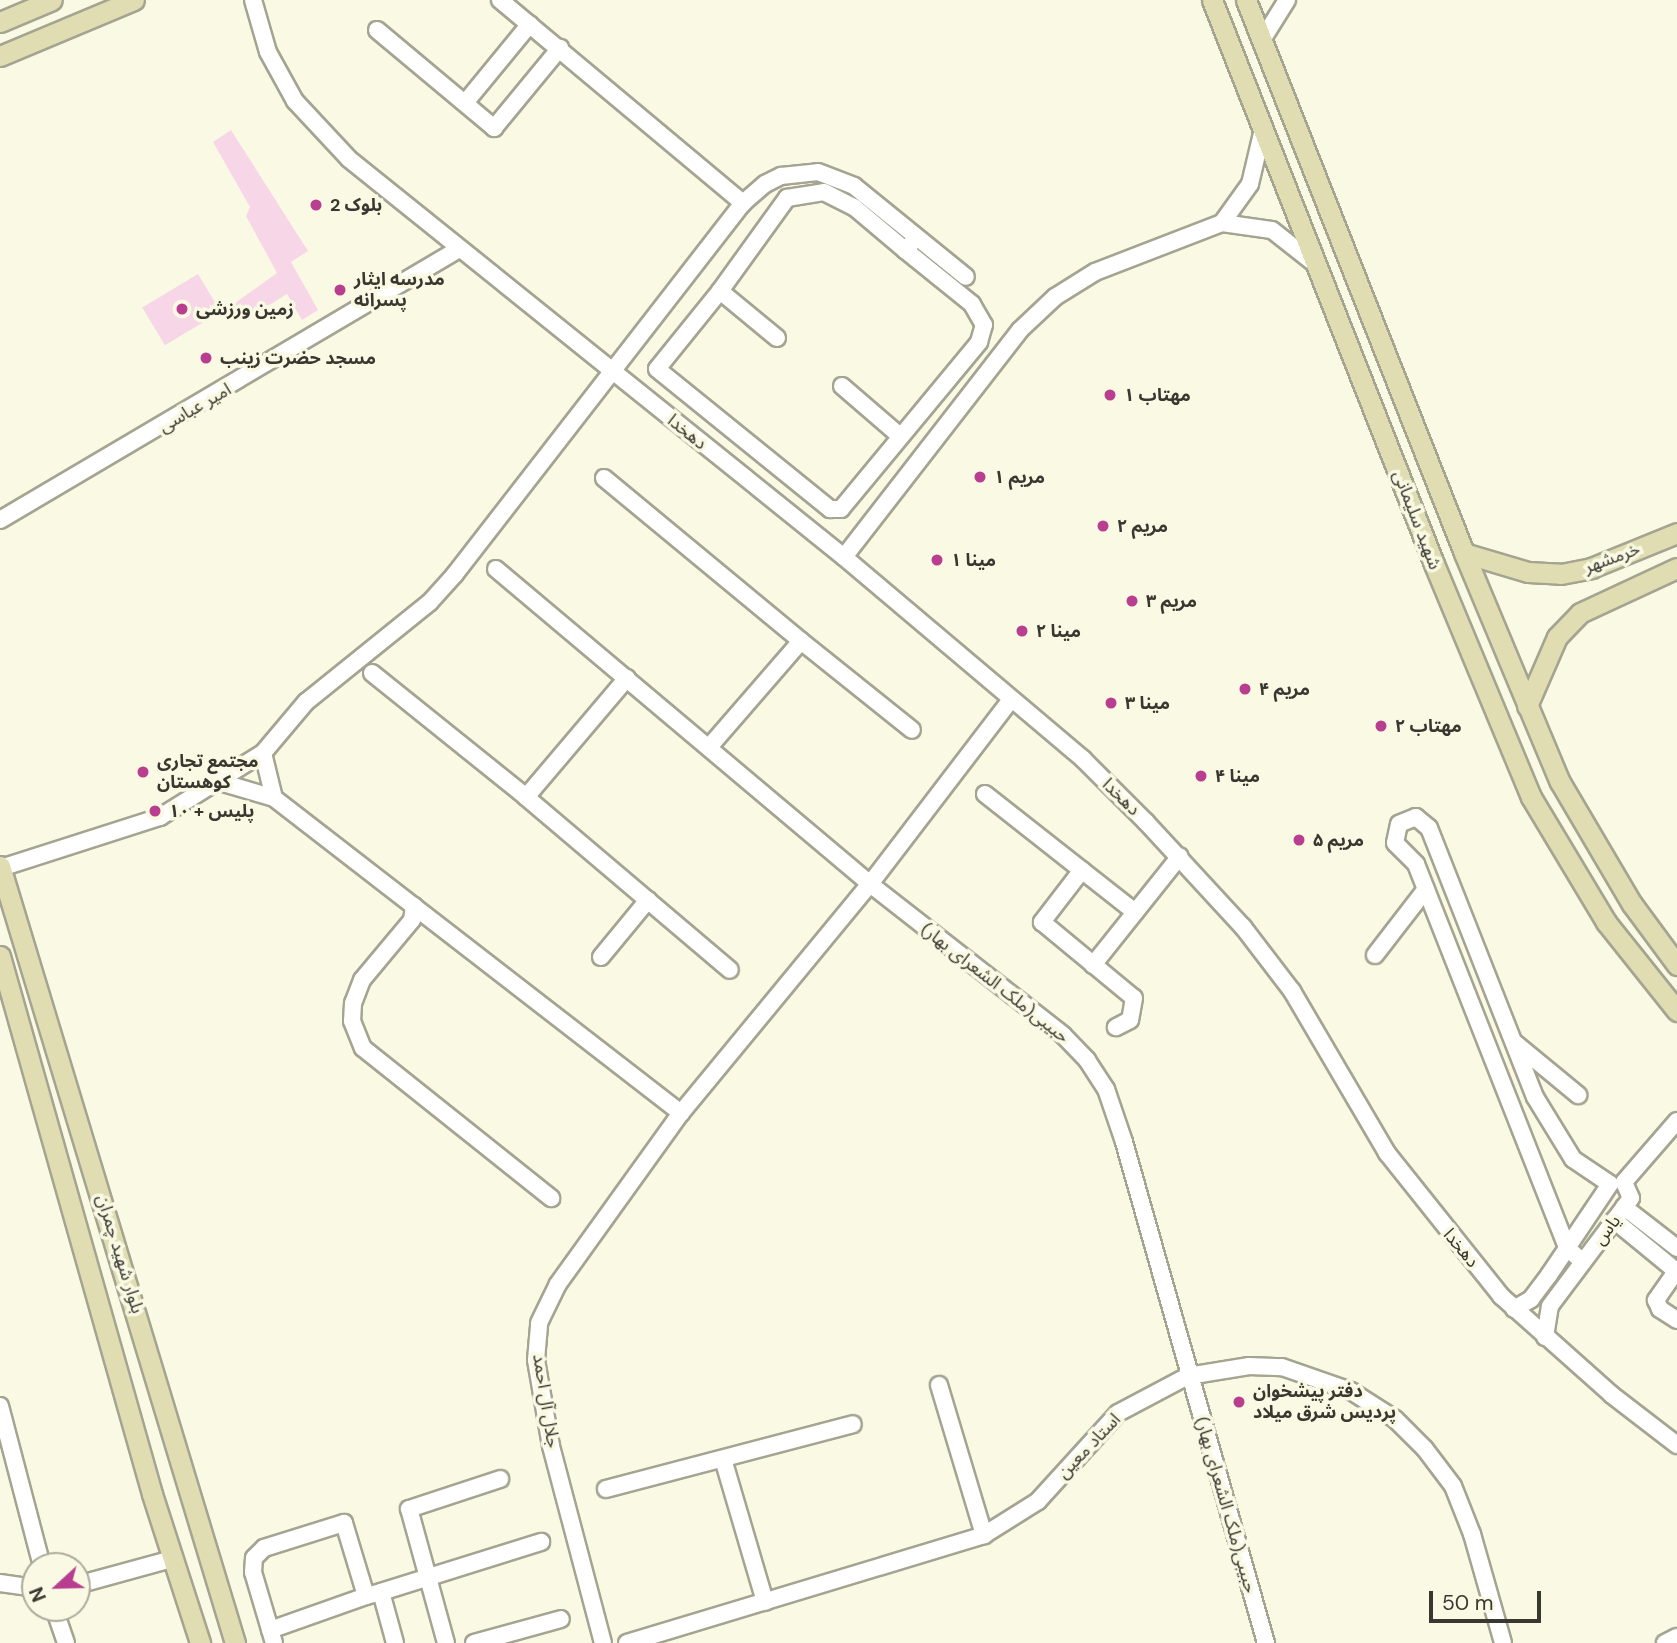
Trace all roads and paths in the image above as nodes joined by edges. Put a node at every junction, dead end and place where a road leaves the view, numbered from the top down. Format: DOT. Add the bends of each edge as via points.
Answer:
graph roads {
  1 [pos="52,0"];
  2 [pos="134,0"];
  3 [pos="253,0"];
  4 [pos="500,0"];
  5 [pos="1212,0"];
  6 [pos="1247,0"];
  7 [pos="1287,0"];
  8 [pos="0,22"];
  9 [pos="530,23"];
  10 [pos="377,30"];
  11 [pos="1262,40"];
  12 [pos="561,48"];
  13 [pos="0,56"];
  14 [pos="465,103"];
  15 [pos="1263,129"];
  16 [pos="744,202"];
  17 [pos="1222,223"];
  18 [pos="917,237"];
  19 [pos="458,249"];
  20 [pos="905,250"];
  21 [pos="1316,265"];
  22 [pos="966,277"];
  23 [pos="720,291"];
  24 [pos="777,338"];
  25 [pos="613,373"];
  26 [pos="842,386"];
  27 [pos="900,436"];
  28 [pos="604,478"];
  29 [pos="0,520"];
  30 [pos="1677,533"];
  31 [pos="1464,552"];
  32 [pos="844,557"];
  33 [pos="1677,568"];
  34 [pos="496,569"];
  35 [pos="802,641"];
  36 [pos="372,673"];
  37 [pos="627,678"];
  38 [pos="1010,701"];
  39 [pos="1527,706"];
  40 [pos="912,730"];
  41 [pos="710,746"];
  42 [pos="263,753"];
  43 [pos="220,782"];
  44 [pos="985,794"];
  45 [pos="526,797"];
  46 [pos="274,798"];
  47 [pos="1180,856"];
  48 [pos="0,867"];
  49 [pos="1082,870"];
  50 [pos="870,884"];
  51 [pos="1426,889"];
  52 [pos="648,900"];
  53 [pos="414,906"];
  54 [pos="1135,912"];
  55 [pos="1375,955"];
  56 [pos="0,956"];
  57 [pos="601,957"];
  58 [pos="1093,965"];
  59 [pos="1677,965"];
  60 [pos="730,970"];
  61 [pos="1677,1011"];
  62 [pos="1116,1027"];
  63 [pos="1513,1042"];
  64 [pos="1578,1095"];
  65 [pos="681,1113"];
  66 [pos="1677,1121"];
  67 [pos="551,1198"];
  68 [pos="1623,1208"];
  69 [pos="1567,1248"];
  70 [pos="1677,1248"];
  71 [pos="1583,1262"];
  72 [pos="1676,1271"];
  73 [pos="1514,1309"];
  74 [pos="1674,1314"];
  75 [pos="1545,1337"];
  76 [pos="1188,1376"];
  77 [pos="939,1385"];
  78 [pos="0,1406"];
  79 [pos="853,1424"];
  80 [pos="1677,1444"];
  81 [pos="723,1459"];
  82 [pos="500,1479"];
  83 [pos="606,1489"];
  84 [pos="984,1535"];
  85 [pos="541,1542"];
  86 [pos="38,1552"];
  87 [pos="172,1559"];
  88 [pos="428,1579"];
  89 [pos="91,1581"];
  90 [pos="0,1583"];
  91 [pos="21,1586"];
  92 [pos="374,1594"];
  93 [pos="765,1602"];
  94 [pos="561,1619"];
  95 [pos="59,1622"];
  96 [pos="272,1637"];
  97 [pos="1677,1637"];
  98 [pos="66,1643"];
  99 [pos="200,1643"];
  100 [pos="235,1643"];
  101 [pos="395,1643"];
  102 [pos="446,1643"];
  103 [pos="474,1643"];
  104 [pos="603,1643"];
  105 [pos="627,1643"];
  106 [pos="1266,1643"];
  107 [pos="1503,1643"];
  108 [pos="1665,1643"];
  1 -- 8 [label="main road"];
  2 -- 13 [label="main road"];
  3 -- 19 [label="street, دهخدا" via="278,74 309,119 349,159"];
  4 -- 9 [label="street"];
  5 -- 15 [label="main road, شهید سلیمانی"];
  6 -- 11 [label="main road, شهید سلیمانی"];
  7 -- 11 [label="street"];
  9 -- 12 [label="street"];
  9 -- 14 [label="street"];
  10 -- 14 [label="street"];
  11 -- 31 [label="main road, شهید سلیمانی"];
  12 -- 14 [label="street" via="494,128"];
  12 -- 16 [label="street"];
  15 -- 17 [label="street" via="1250,184"];
  15 -- 21 [label="main road, شهید سلیمانی"];
  16 -- 18 [label="street" via="781,176 818,172 854,186"];
  16 -- 25 [label="street"];
  17 -- 21 [label="street" via="1272,230"];
  17 -- 32 [label="street" via="1095,272 1055,297 1020,330"];
  18 -- 20 [label="street"];
  18 -- 22 [label="street"];
  19 -- 25 [label="street, دهخدا"];
  19 -- 29 [label="street, امیر عباسی"];
  20 -- 23 [label="street" via="854,207 824,192 787,198"];
  20 -- 27 [label="street" via="972,304 984,325 979,342"];
  21 -- 61 [label="main road, شهید سلیمانی" via="1531,797 1606,922"];
  23 -- 24 [label="street"];
  23 -- 27 [label="street" via="657,369 808,492 830,509 841,509"];
  25 -- 32 [label="street, دهخدا"];
  25 -- 42 [label="street" via="430,602 306,702"];
  26 -- 27 [label="street"];
  28 -- 35 [label="street"];
  30 -- 31 [label="main road, خرمشهر" via="1591,568 1561,574 1528,572"];
  31 -- 39 [label="main road, شهید سلیمانی"];
  32 -- 38 [label="street, دهخدا"];
  33 -- 39 [label="main road, خرمشهر" via="1580,613 1557,637"];
  34 -- 37 [label="street, حبیبی(ملک الشعرای بهار)"];
  35 -- 40 [label="street"];
  35 -- 41 [label="street"];
  36 -- 45 [label="street"];
  37 -- 41 [label="street, حبیبی(ملک الشعرای بهار)"];
  37 -- 45 [label="street"];
  38 -- 47 [label="street, دهخدا" via="1083,759"];
  38 -- 50 [label="street, جلال آل احمد"];
  39 -- 59 [label="main road, شهید سلیمانی" via="1560,782 1632,904"];
  41 -- 50 [label="street, حبیبی(ملک الشعرای بهار)"];
  42 -- 43 [label="street"];
  42 -- 46 [label="street"];
  43 -- 46 [label="street"];
  43 -- 48 [label="street" via="160,817"];
  44 -- 49 [label="street"];
  45 -- 52 [label="street"];
  46 -- 53 [label="street"];
  47 -- 54 [label="street"];
  47 -- 73 [label="street, دهخدا" via="1292,991 1387,1153 1445,1231"];
  48 -- 100 [label="main road, بلوار شهید چمران"];
  49 -- 54 [label="street"];
  49 -- 58 [label="street" via="1042,922"];
  50 -- 65 [label="street, جلال آل احمد"];
  50 -- 76 [label="street, حبیبی(ملک الشعرای بهار)" via="1063,1035 1099,1079 1124,1142"];
  51 -- 55 [label="street"];
  51 -- 63 [label="street" via="1416,864 1395,843 1399,824 1416,817 1429,828"];
  51 -- 69 [label="street"];
  52 -- 57 [label="street"];
  52 -- 60 [label="street"];
  53 -- 65 [label="street"];
  53 -- 67 [label="street" via="412,920 362,980 353,1003 352,1021 363,1048"];
  54 -- 58 [label="street"];
  56 -- 87 [label="main road, بلوار شهید چمران"];
  58 -- 62 [label="street" via="1134,998 1130,1020"];
  63 -- 64 [label="street"];
  63 -- 69 [label="street, یاس" via="1558,1140 1573,1159 1610,1184"];
  65 -- 104 [label="street, جلال آل احمد" via="558,1284 540,1323 536,1360 551,1446"];
  66 -- 68 [label="street" via="1625,1182"];
  68 -- 70 [label="street"];
  68 -- 71 [label="street, یاس"];
  68 -- 72 [label="street"];
  69 -- 71 [label="street"];
  69 -- 73 [label="street, یاس" via="1531,1299"];
  71 -- 75 [label="street, یاس" via="1550,1306"];
  72 -- 74 [label="street" via="1657,1300 1660,1309"];
  73 -- 75 [label="street, دهخدا"];
  75 -- 80 [label="street, دهخدا"];
  76 -- 84 [label="street, استاد معین" via="1118,1413 1038,1501"];
  76 -- 106 [label="street, حبیبی(ملک الشعرای بهار)"];
  76 -- 107 [label="street, استاد معین" via="1250,1366 1282,1367 1350,1391 1395,1419 1453,1486 1472,1534"];
  77 -- 84 [label="street"];
  78 -- 86 [label="street"];
  79 -- 81 [label="street"];
  81 -- 83 [label="street"];
  81 -- 93 [label="street"];
  82 -- 88 [label="street" via="409,1509"];
  84 -- 93 [label="street, استاد معین"];
  85 -- 88 [label="street"];
  87 -- 89 [label="street"];
  87 -- 99 [label="main road, بلوار شهید چمران"];
  88 -- 92 [label="street"];
  88 -- 102 [label="street"];
  90 -- 91 [label="street"];
  92 -- 96 [label="street"];
  92 -- 96 [label="street" via="344,1523 264,1548 254,1558 253,1572"];
  92 -- 101 [label="street"];
  93 -- 105 [label="street, استاد معین"];
  94 -- 103 [label="street"];
  95 -- 98 [label="street"];
  97 -- 108 [label="street"];
}
